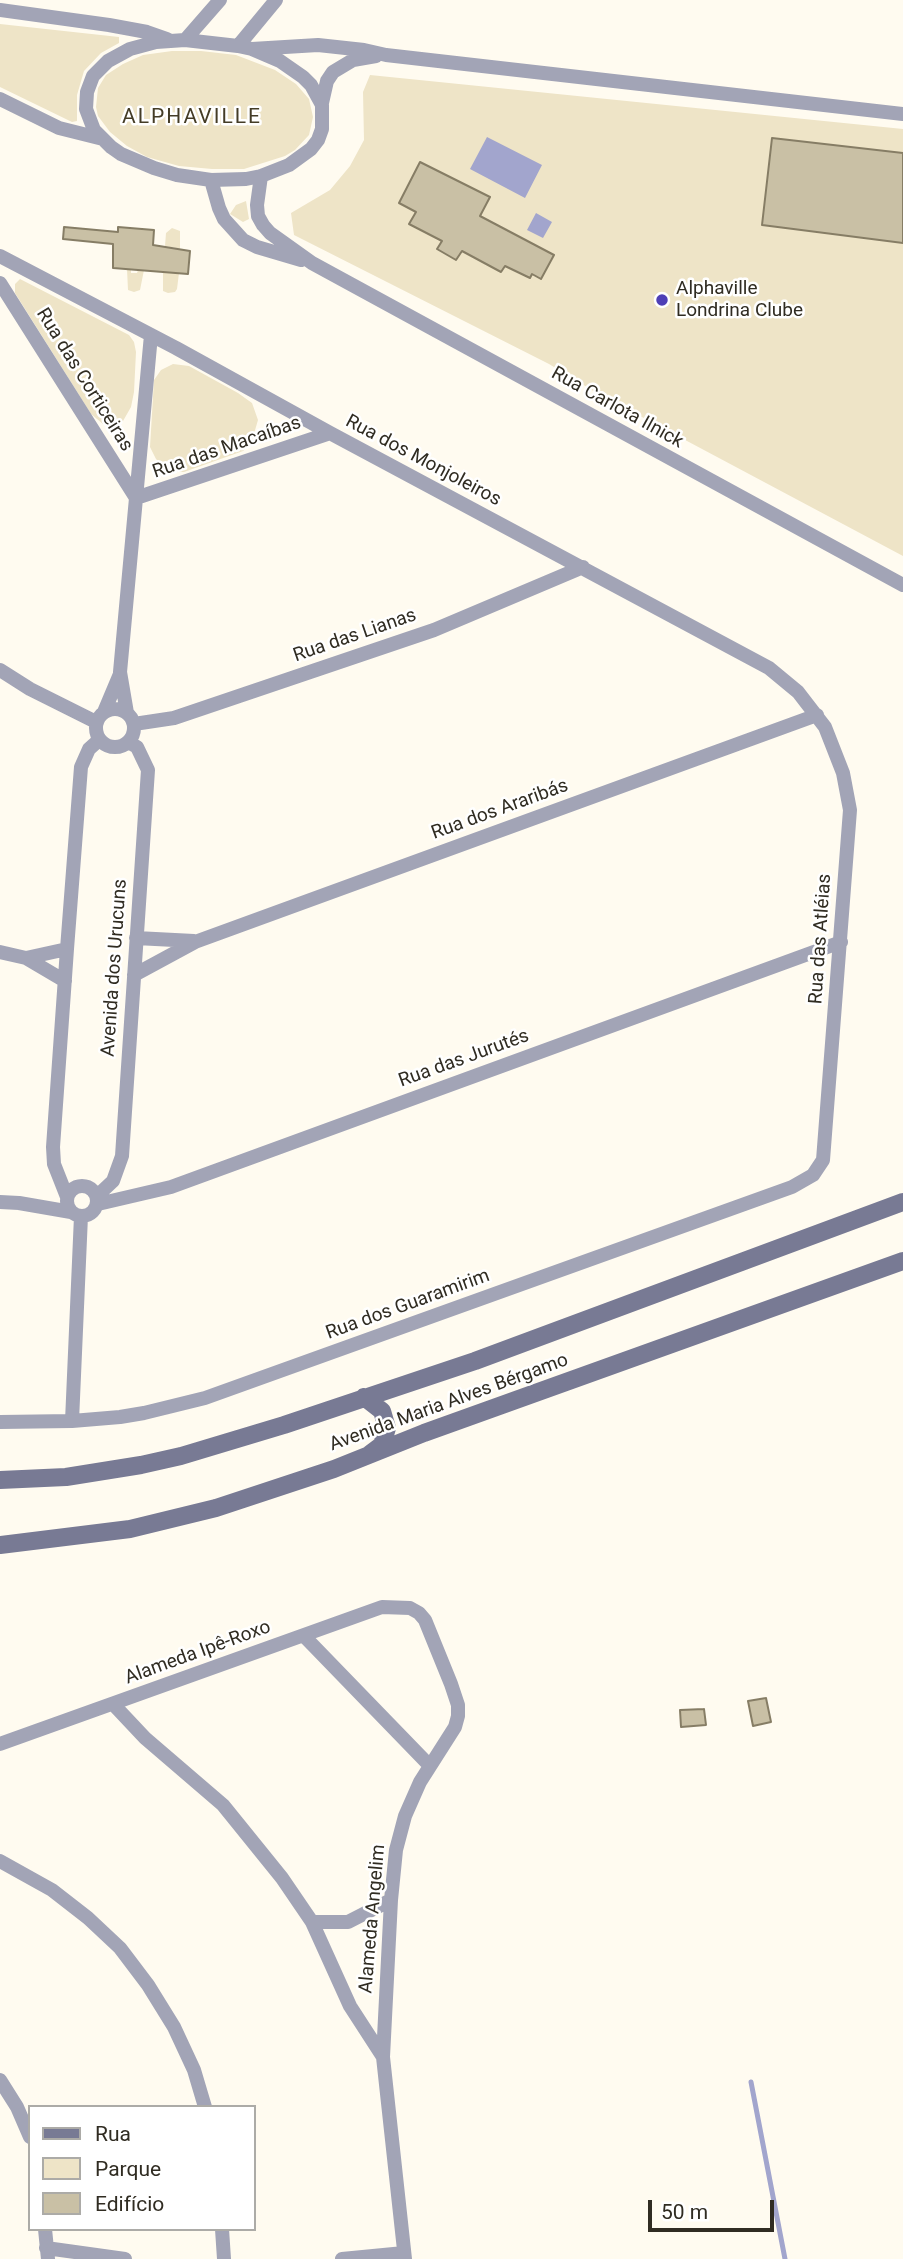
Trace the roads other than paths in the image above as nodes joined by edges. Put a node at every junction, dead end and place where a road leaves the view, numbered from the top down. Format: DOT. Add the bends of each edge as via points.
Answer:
graph roads {
  1 [pos="220,0"];
  2 [pos="276,0"];
  3 [pos="0,10"];
  4 [pos="178,40"];
  5 [pos="245,47"];
  6 [pos="386,55"];
  7 [pos="0,99"];
  8 [pos="322,105"];
  9 [pos="903,114"];
  10 [pos="103,139"];
  11 [pos="261,176"];
  12 [pos="211,180"];
  13 [pos="0,256"];
  14 [pos="312,263"];
  15 [pos="0,283"];
  16 [pos="151,335"];
  17 [pos="330,433"];
  18 [pos="136,498"];
  19 [pos="583,567"];
  20 [pos="903,585"];
  21 [pos="0,670"];
  22 [pos="120,672"];
  23 [pos="817,715"];
  24 [pos="100,717"];
  25 [pos="130,719"];
  26 [pos="99,740"];
  27 [pos="128,742"];
  28 [pos="136,938"];
  29 [pos="195,942"];
  30 [pos="841,942"];
  31 [pos="67,949"];
  32 [pos="0,952"];
  33 [pos="26,958"];
  34 [pos="134,975"];
  35 [pos="65,981"];
  36 [pos="817,1171"];
  37 [pos="97,1200"];
  38 [pos="0,1202"];
  39 [pos="903,1202"];
  40 [pos="73,1208"];
  41 [pos="903,1261"];
  42 [pos="364,1397"];
  43 [pos="72,1421"];
  44 [pos="0,1422"];
  45 [pos="368,1456"];
  46 [pos="0,1480"];
  47 [pos="0,1545"];
  48 [pos="411,1608"];
  49 [pos="304,1636"];
  50 [pos="113,1704"];
  51 [pos="0,1744"];
  52 [pos="430,1766"];
  53 [pos="0,1861"];
  54 [pos="391,1900"];
  55 [pos="312,1922"];
  56 [pos="383,2057"];
  57 [pos="0,2080"];
  58 [pos="204,2105"];
  59 [pos="28,2132"];
  60 [pos="45,2231"];
  61 [pos="222,2231"];
  62 [pos="47,2253"];
  63 [pos="405,2256"];
  64 [pos="125,2259"];
  65 [pos="224,2259"];
  66 [pos="342,2259"];
  1 -- 4 [label="street"];
  2 -- 5 [label="street"];
  3 -- 4 [label="street"];
  4 -- 5 [label="street"];
  4 -- 10 [label="street" via="130,49 93,76 86,109"];
  5 -- 6 [label="street" via="318,45"];
  5 -- 8 [label="street" via="294,69 311,85"];
  6 -- 8 [label="street" via="342,64 327,81"];
  6 -- 9 [label="street"];
  7 -- 10 [label="street" via="59,128"];
  8 -- 11 [label="street" via="322,129 311,149 289,165"];
  10 -- 12 [label="street" via="121,154 177,175"];
  11 -- 12 [label="street"];
  11 -- 14 [label="street, Rua Carlota Ilnick" via="257,205 263,225"];
  12 -- 14 [label="street, Rua Carlota Ilnick" via="219,208 243,240"];
  13 -- 16 [label="street, Rua dos Monjoleiros"];
  14 -- 20 [label="street, Rua Carlota Ilnick"];
  15 -- 18 [label="street, Rua das Corticeiras"];
  16 -- 17 [label="street, Rua dos Monjoleiros"];
  16 -- 18 [label="street"];
  17 -- 18 [label="street, Rua das Macaíbas"];
  17 -- 19 [label="street, Rua dos Monjoleiros"];
  18 -- 22 [label="street"];
  19 -- 23 [label="street, Rua dos Monjoleiros" via="769,668"];
  19 -- 25 [label="street, Rua das Lianas" via="434,630 174,718"];
  21 -- 24 [label="street" via="30,689"];
  22 -- 24 [label="street"];
  22 -- 25 [label="street"];
  23 -- 29 [label="street, Rua dos Araribás"];
  23 -- 30 [label="street, Rua das Atléias" via="836,752 849,800"];
  24 -- 25 [label="street" via="116,709"];
  24 -- 26 [label="street" via="95,728"];
  25 -- 27 [label="street" via="132,737"];
  26 -- 27 [label="street" via="110,747"];
  26 -- 31 [label="street" via="89,748 81,766"];
  27 -- 28 [label="street, Avenida dos Urucuns" via="137,747 148,770"];
  28 -- 29 [label="street, Rua dos Araribás"];
  28 -- 34 [label="street, Avenida dos Urucuns"];
  29 -- 34 [label="street, Rua dos Araribás"];
  30 -- 36 [label="street, Rua das Atléias" via="823,1160"];
  30 -- 37 [label="street, Rua das Jurutés" via="171,1187"];
  31 -- 33 [label="street"];
  31 -- 35 [label="street"];
  32 -- 33 [label="street"];
  33 -- 35 [label="street"];
  34 -- 37 [label="street, Avenida dos Urucuns" via="122,1162"];
  35 -- 40 [label="street" via="53,1147 55,1171"];
  36 -- 43 [label="street, Rua dos Guaramirim" via="792,1186 205,1398 144,1413"];
  37 -- 40 [label="street" via="90,1214"];
  37 -- 40 [label="street" via="91,1188 82,1185 72,1189"];
  38 -- 40 [label="street"];
  39 -- 42 [label="street, Avenida Maria Alves Bérgamo" via="475,1361"];
  40 -- 43 [label="street"];
  41 -- 45 [label="street, Avenida Maria Alves Bérgamo"];
  42 -- 45 [label="street" via="382,1411 387,1429 382,1445"];
  42 -- 46 [label="street, Avenida Maria Alves Bérgamo" via="141,1465 66,1477"];
  43 -- 44 [label="street, Rua dos Guaramirim"];
  45 -- 47 [label="street, Avenida Maria Alves Bérgamo" via="216,1508 130,1529"];
  48 -- 49 [label="street, Alameda Ipê-Roxo" via="382,1607"];
  48 -- 52 [label="street, Alameda Angelim" via="431,1630 458,1706 455,1727"];
  49 -- 50 [label="street, Alameda Ipê-Roxo"];
  49 -- 52 [label="street"];
  50 -- 51 [label="street, Alameda Ipê-Roxo"];
  50 -- 55 [label="street" via="223,1805"];
  52 -- 54 [label="street, Alameda Angelim" via="412,1798 400,1834"];
  53 -- 58 [label="street" via="52,1890 120,1948 174,2027"];
  54 -- 55 [label="street" via="348,1922"];
  54 -- 56 [label="street, Alameda Angelim"];
  55 -- 56 [label="street" via="350,2006"];
  56 -- 63 [label="street, Alameda Angelim"];
  57 -- 59 [label="street"];
  60 -- 62 [label="street"];
  61 -- 65 [label="street"];
  62 -- 64 [label="street"];
  63 -- 66 [label="street"];
}
